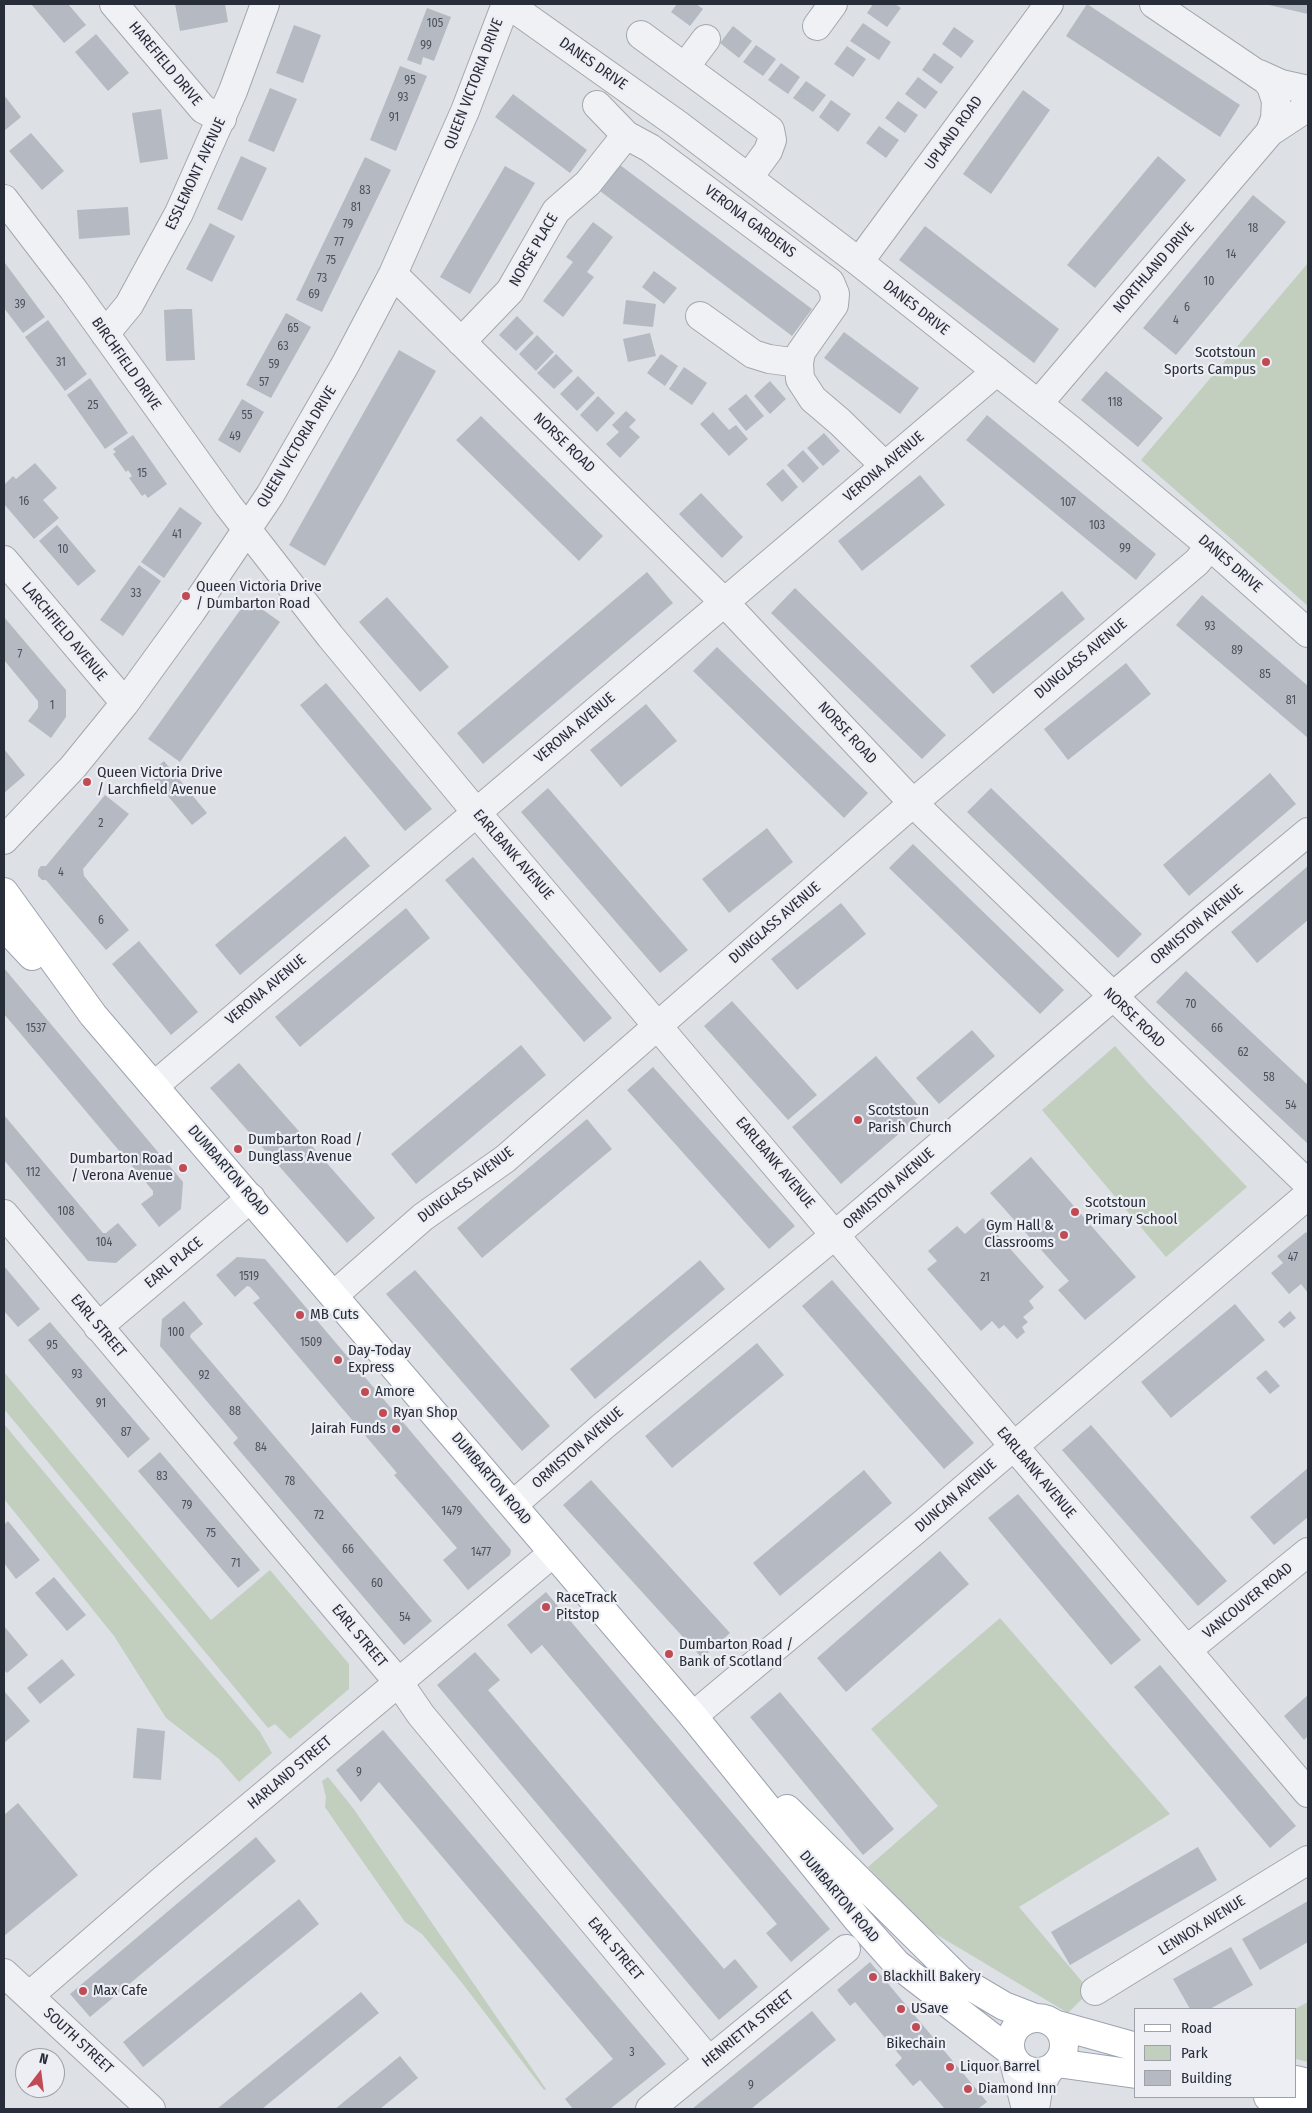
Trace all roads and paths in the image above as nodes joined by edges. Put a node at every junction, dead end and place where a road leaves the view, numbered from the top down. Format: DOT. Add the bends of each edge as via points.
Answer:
graph roads {
  1 [pos="114,4"];
  2 [pos="265,4"];
  3 [pos="507,4"];
  4 [pos="833,4"];
  5 [pos="1049,4"];
  6 [pos="1154,4"];
  7 [pos="817,26"];
  8 [pos="641,35"];
  9 [pos="706,39"];
  10 [pos="685,67"];
  11 [pos="1259,74"];
  12 [pos="1308,90"];
  13 [pos="597,105"];
  14 [pos="1308,107"];
  15 [pos="222,119"];
  16 [pos="1270,132"];
  17 [pos="626,135"];
  18 [pos="749,177"];
  19 [pos="4,199"];
  20 [pos="858,262"];
  21 [pos="393,274"];
  22 [pos="700,316"];
  23 [pos="105,334"];
  24 [pos="461,342"];
  25 [pos="799,363"];
  26 [pos="997,371"];
  27 [pos="1038,404"];
  28 [pos="885,466"];
  29 [pos="247,529"];
  30 [pos="1210,546"];
  31 [pos="4,560"];
  32 [pos="724,602"];
  33 [pos="1308,633"];
  34 [pos="125,703"];
  35 [pos="913,803"];
  36 [pos="476,812"];
  37 [pos="1308,832"];
  38 [pos="4,840"];
  39 [pos="4,892"];
  40 [pos="4,926"];
  41 [pos="1112,997"];
  42 [pos="93,1015"];
  43 [pos="659,1025"];
  44 [pos="154,1086"];
  45 [pos="1308,1184"];
  46 [pos="1308,1195"];
  47 [pos="250,1198"];
  48 [pos="4,1214"];
  49 [pos="835,1235"];
  50 [pos="334,1295"];
  51 [pos="98,1327"];
  52 [pos="1014,1446"];
  53 [pos="514,1504"];
  54 [pos="1308,1552"];
  55 [pos="553,1553"];
  56 [pos="1187,1650"];
  57 [pos="399,1683"];
  58 [pos="693,1716"];
  59 [pos="1308,1793"];
  60 [pos="1308,1860"];
  61 [pos="846,1949"];
  62 [pos="4,1972"];
  63 [pos="1095,1991"];
  64 [pos="29,1996"];
  65 [pos="1044,2021"];
  66 [pos="1134,2046"];
  67 [pos="1012,2055"];
  68 [pos="708,2062"];
  69 [pos="1053,2066"];
  70 [pos="1134,2074"];
  71 [pos="1273,2098"];
  72 [pos="1308,2105"];
  73 [pos="151,2109"];
  74 [pos="650,2109"];
  75 [pos="1026,2109"];
  76 [pos="1035,2109"];
  1 -- 15 [label="street, HAREFIELD DRIVE" via="203,109"];
  2 -- 15 [label="street, ESSLEMONT AVENUE"];
  3 -- 18 [label="street, DANES DRIVE"];
  3 -- 21 [label="street, QUEEN VICTORIA DRIVE" via="462,120"];
  4 -- 7 [label="street"];
  5 -- 20 [label="street, UPLAND ROAD"];
  6 -- 11 [label="street, NORTHLAND DRIVE"];
  8 -- 10 [label="street"];
  9 -- 10 [label="street"];
  10 -- 18 [label="street" via="770,130 772,140 768,151"];
  11 -- 12 [label="street, NORTHLAND DRIVE"];
  11 -- 16 [label="street, NORTHLAND DRIVE" via="1271,86 1276,101"];
  13 -- 17 [label="street, VERONA GARDENS"];
  14 -- 16 [label="street, NORTHLAND DRIVE"];
  15 -- 23 [label="street, ESSLEMONT AVENUE" via="142,281 125,312"];
  16 -- 27 [label="street, NORTHLAND DRIVE"];
  17 -- 24 [label="street, NORSE PLACE" via="588,183 556,211 510,291"];
  17 -- 25 [label="street, VERONA GARDENS" via="650,148 830,282 835,294 834,305 805,346"];
  18 -- 20 [label="street, DANES DRIVE"];
  19 -- 23 [label="street, BIRCHFIELD DRIVE"];
  20 -- 26 [label="street, DANES DRIVE"];
  21 -- 24 [label="street, NORSE ROAD"];
  21 -- 29 [label="street, QUEEN VICTORIA DRIVE" via="312,424"];
  22 -- 25 [label="street" via="753,354"];
  23 -- 29 [label="street, BIRCHFIELD DRIVE"];
  24 -- 32 [label="street, NORSE ROAD"];
  25 -- 28 [label="street" via="800,378 807,392"];
  26 -- 27 [label="street, DANES DRIVE"];
  26 -- 28 [label="street, VERONA AVENUE"];
  27 -- 30 [label="street, DANES DRIVE"];
  28 -- 32 [label="street, VERONA AVENUE"];
  29 -- 34 [label="street, QUEEN VICTORIA DRIVE" via="192,612"];
  29 -- 36 [label="street, EARLBANK AVENUE" via="330,636"];
  30 -- 33 [label="street, DANES DRIVE"];
  30 -- 35 [label="street, DUNGLASS AVENUE" via="1197,562"];
  31 -- 34 [label="street, LARCHFIELD AVENUE"];
  32 -- 35 [label="street, NORSE ROAD"];
  32 -- 36 [label="street, VERONA AVENUE"];
  34 -- 38 [label="street, QUEEN VICTORIA DRIVE" via="73,767"];
  35 -- 41 [label="street, NORSE ROAD"];
  35 -- 43 [label="street, DUNGLASS AVENUE"];
  36 -- 43 [label="street, EARLBANK AVENUE"];
  36 -- 44 [label="street, VERONA AVENUE"];
  37 -- 41 [label="street, ORMISTON AVENUE"];
  39 -- 42 [label="main road, DUMBARTON ROAD"];
  40 -- 42 [label="main road, DUMBARTON ROAD"];
  41 -- 45 [label="street, NORSE ROAD"];
  41 -- 49 [label="street, ORMISTON AVENUE"];
  42 -- 44 [label="main road, DUMBARTON ROAD"];
  43 -- 49 [label="street, EARLBANK AVENUE"];
  43 -- 50 [label="street, DUNGLASS AVENUE" via="505,1159 423,1217"];
  44 -- 47 [label="main road, DUMBARTON ROAD"];
  46 -- 52 [label="street, DUNCAN AVENUE"];
  47 -- 50 [label="main road, DUMBARTON ROAD"];
  47 -- 51 [label="street, EARL PLACE"];
  48 -- 51 [label="street, EARL STREET"];
  49 -- 52 [label="street, EARLBANK AVENUE"];
  49 -- 53 [label="street, ORMISTON AVENUE"];
  50 -- 53 [label="main road, DUMBARTON ROAD"];
  51 -- 57 [label="street, EARL STREET"];
  52 -- 56 [label="street, EARLBANK AVENUE"];
  52 -- 58 [label="street, DUNCAN AVENUE"];
  53 -- 55 [label="main road, DUMBARTON ROAD"];
  54 -- 56 [label="street, VANCOUVER ROAD"];
  55 -- 57 [label="street, HARLAND STREET"];
  55 -- 58 [label="main road, DUMBARTON ROAD"];
  56 -- 59 [label="street, EARLBANK AVENUE"];
  57 -- 64 [label="street, HARLAND STREET"];
  57 -- 68 [label="street, EARL STREET" via="421,1715"];
  58 -- 65 [label="main road, DUMBARTON ROAD" via="951,1973 982,1994"];
  58 -- 67 [label="main road, DUMBARTON ROAD" via="885,1951 920,1983 994,2037"];
  60 -- 63 [label="street, LENNOX AVENUE"];
  61 -- 68 [label="street, HENRIETTA STREET"];
  62 -- 64 [label="street, SOUTH STREET"];
  64 -- 73 [label="street, SOUTH STREET"];
  65 -- 66 [label="main road, DUMBARTON ROAD"];
  65 -- 67 [label="main road" via="1022,2022 1013,2032"];
  65 -- 69 [label="main road" via="1064,2039 1063,2052"];
  67 -- 69 [label="main road" via="1024,2069 1032,2072"];
  67 -- 75 [label="street"];
  68 -- 74 [label="street, HENRIETTA STREET"];
  69 -- 70 [label="main road"];
  69 -- 76 [label="street" via="1038,2090"];
  71 -- 72 [label="main road"];
}
